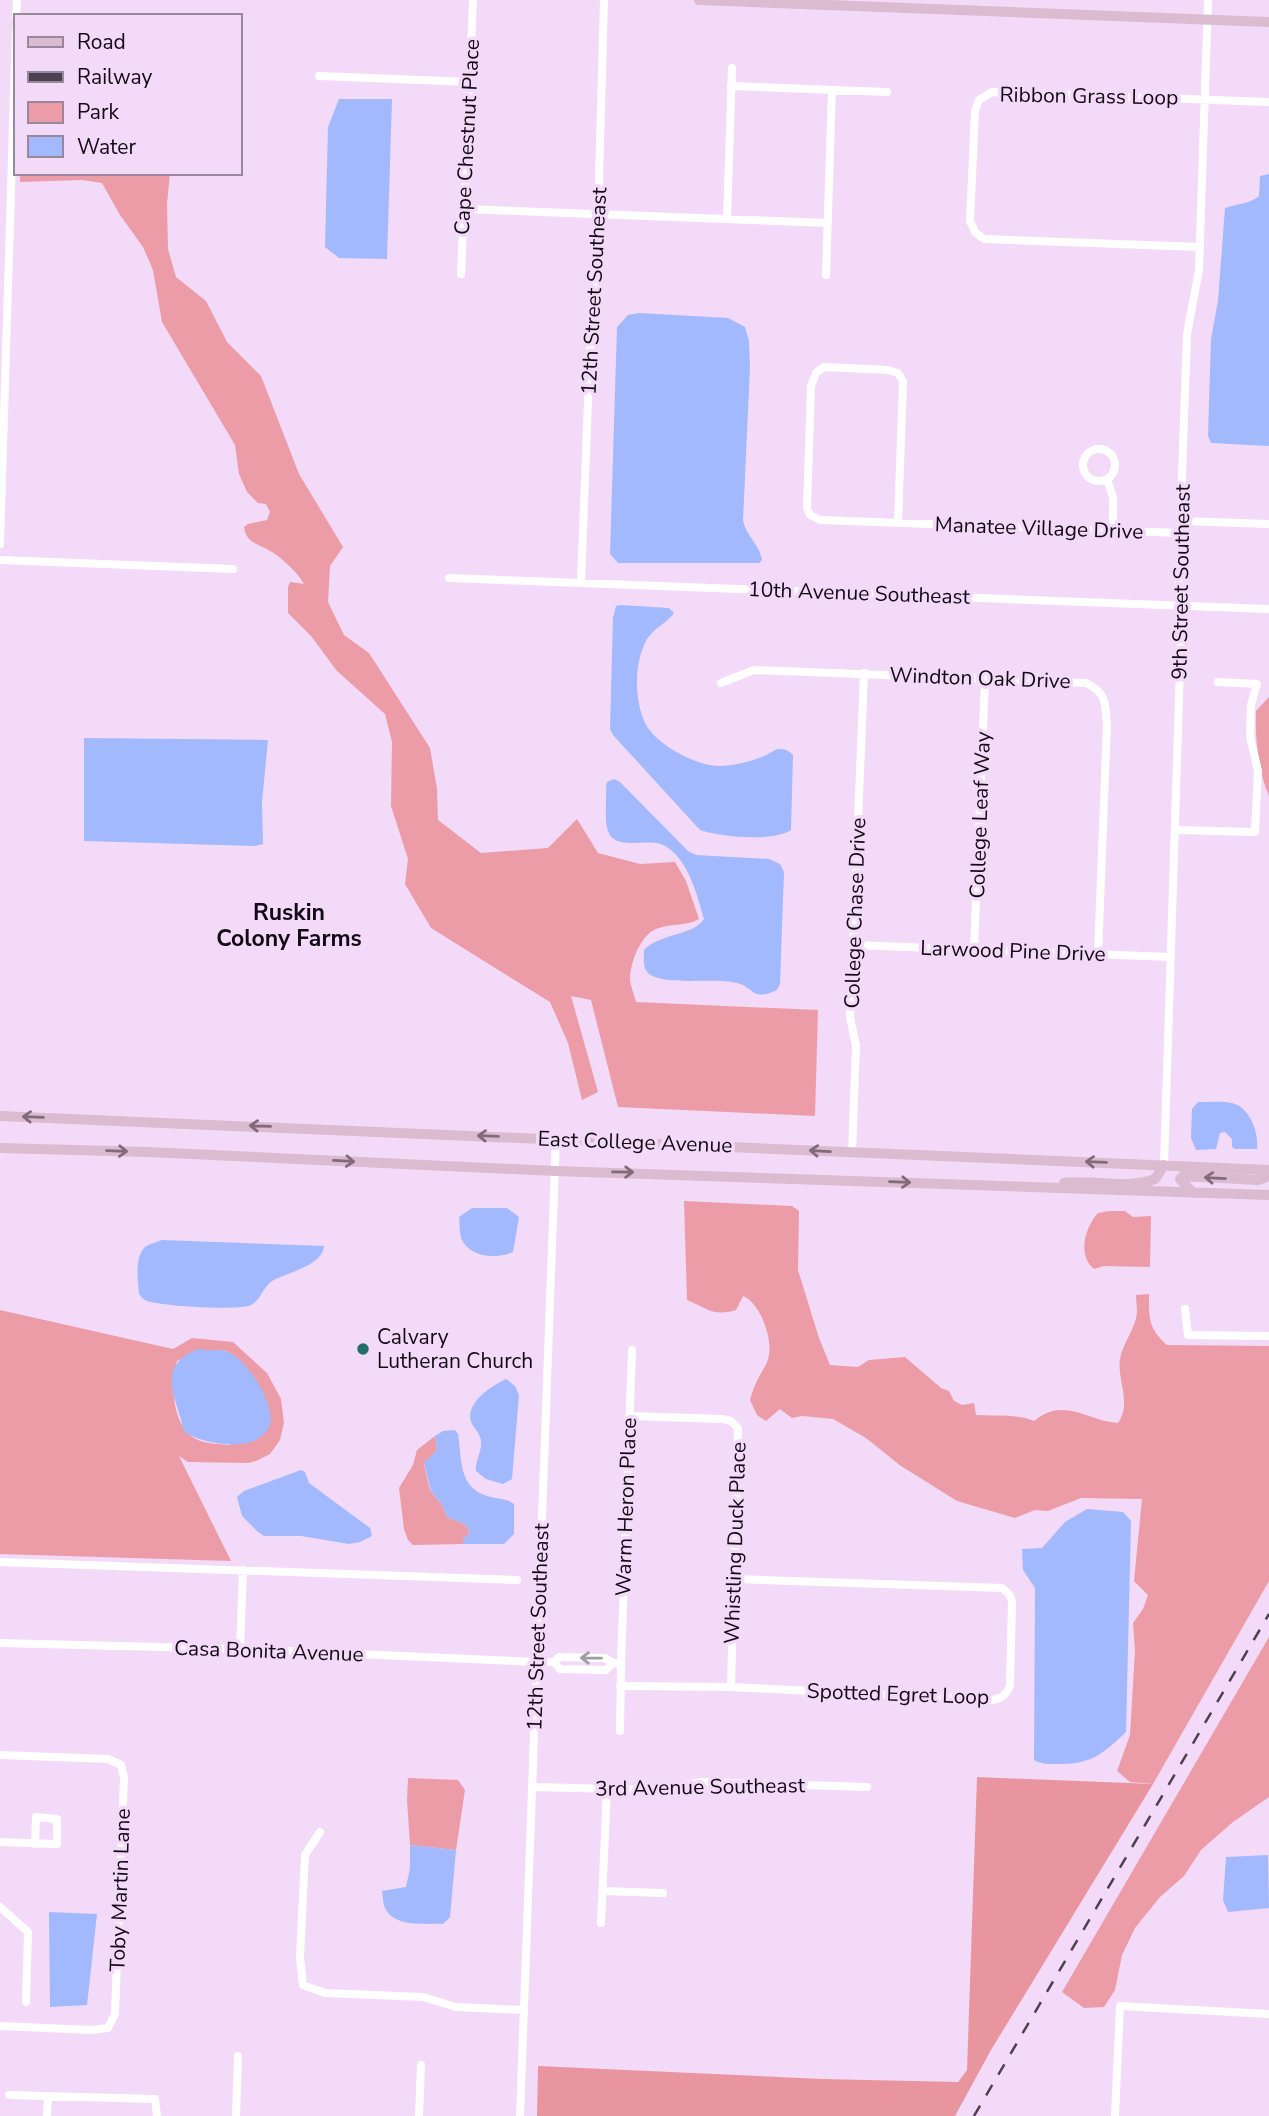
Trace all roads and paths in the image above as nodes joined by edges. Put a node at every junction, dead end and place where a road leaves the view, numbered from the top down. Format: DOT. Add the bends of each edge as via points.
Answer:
graph roads {
  1 [pos="473,0"];
  2 [pos="604,0"];
  3 [pos="699,0"];
  4 [pos="1208,0"];
  5 [pos="1208,19"];
  6 [pos="1269,22"];
  7 [pos="732,68"];
  8 [pos="319,76"];
  9 [pos="470,82"];
  10 [pos="731,86"];
  11 [pos="832,90"];
  12 [pos="887,92"];
  13 [pos="14,93"];
  14 [pos="1205,99"];
  15 [pos="1269,102"];
  16 [pos="464,209"];
  17 [pos="598,215"];
  18 [pos="727,219"];
  19 [pos="828,223"];
  20 [pos="1200,247"];
  21 [pos="461,274"];
  22 [pos="826,275"];
  23 [pos="1107,479"];
  24 [pos="1180,521"];
  25 [pos="898,523"];
  26 [pos="1269,524"];
  27 [pos="1113,531"];
  28 [pos="1180,533"];
  29 [pos="0,544"];
  30 [pos="0,560"];
  31 [pos="233,569"];
  32 [pos="449,578"];
  33 [pos="580,583"];
  34 [pos="1182,605"];
  35 [pos="1269,609"];
  36 [pos="864,673"];
  37 [pos="985,680"];
  38 [pos="1218,682"];
  39 [pos="721,683"];
  40 [pos="1176,830"];
  41 [pos="854,945"];
  42 [pos="974,949"];
  43 [pos="1098,954"];
  44 [pos="1171,957"];
  45 [pos="0,1116"];
  46 [pos="556,1138"];
  47 [pos="0,1148"];
  48 [pos="852,1153"];
  49 [pos="1164,1165"];
  50 [pos="1269,1170"];
  51 [pos="555,1171"];
  52 [pos="1269,1176"];
  53 [pos="1180,1179"];
  54 [pos="1040,1187"];
  55 [pos="1193,1193"];
  56 [pos="1269,1195"];
  57 [pos="1185,1309"];
  58 [pos="1269,1336"];
  59 [pos="632,1350"];
  60 [pos="629,1416"];
  61 [pos="0,1562"];
  62 [pos="243,1570"];
  63 [pos="734,1579"];
  64 [pos="517,1580"];
  65 [pos="0,1643"];
  66 [pos="240,1649"];
  67 [pos="537,1662"];
  68 [pos="617,1663"];
  69 [pos="620,1686"];
  70 [pos="731,1687"];
  71 [pos="620,1731"];
  72 [pos="0,1755"];
  73 [pos="533,1787"];
  74 [pos="867,1787"];
  75 [pos="607,1788"];
  76 [pos="320,1832"];
  77 [pos="0,1842"];
  78 [pos="35,1843"];
  79 [pos="603,1891"];
  80 [pos="663,1893"];
  81 [pos="0,1907"];
  82 [pos="601,1923"];
  83 [pos="26,2002"];
  84 [pos="524,2010"];
  85 [pos="1269,2014"];
  86 [pos="0,2026"];
  87 [pos="238,2056"];
  88 [pos="421,2065"];
  89 [pos="9,2095"];
  90 [pos="48,2097"];
  91 [pos="47,2116"];
  92 [pos="157,2116"];
  93 [pos="236,2116"];
  94 [pos="419,2116"];
  95 [pos="520,2116"];
  96 [pos="1115,2116"];
  1 -- 9 [label="street, Cape Chestnut Place"];
  2 -- 17 [label="street, 12th Street Southeast"];
  3 -- 5 [label="main road"];
  4 -- 5 [label="street, 9th Street Southeast"];
  5 -- 6 [label="main road"];
  5 -- 14 [label="street, 9th Street Southeast"];
  7 -- 10 [label="street"];
  8 -- 9 [label="street"];
  9 -- 16 [label="street, Cape Chestnut Place"];
  10 -- 11 [label="street"];
  10 -- 18 [label="street"];
  11 -- 12 [label="street"];
  11 -- 19 [label="street"];
  13 -- 29 [label="street"];
  14 -- 15 [label="street, Ribbon Grass Loop"];
  14 -- 20 [label="street, 9th Street Southeast"];
  14 -- 20 [label="street, Ribbon Grass Loop" via="992,92 979,100 975,111 970,221 984,239"];
  16 -- 17 [label="street"];
  16 -- 21 [label="street, Cape Chestnut Place"];
  17 -- 18 [label="street"];
  17 -- 33 [label="street, 12th Street Southeast"];
  18 -- 19 [label="street"];
  19 -- 22 [label="street"];
  20 -- 24 [label="street, 9th Street Southeast" via="1187,334"];
  23 -- 23 [label="street" via="1115,467 1113,457 1105,450 1089,452 1083,460 1084,471 1091,479"];
  23 -- 27 [label="street"];
  24 -- 26 [label="street"];
  24 -- 28 [label="street, 9th Street Southeast"];
  25 -- 25 [label="street, Manatee Village Drive" via="820,520 810,515 811,386 824,367 888,370 903,381"];
  25 -- 27 [label="street, Manatee Village Drive"];
  27 -- 28 [label="street, Manatee Village Drive"];
  28 -- 34 [label="street, 9th Street Southeast"];
  30 -- 31 [label="street"];
  32 -- 33 [label="street, 10th Avenue Southeast"];
  33 -- 34 [label="street, 10th Avenue Southeast"];
  34 -- 35 [label="street, 10th Avenue Southeast"];
  34 -- 40 [label="street, 9th Street Southeast"];
  36 -- 37 [label="street, Windton Oak Drive"];
  36 -- 39 [label="street, Windton Oak Drive" via="754,670"];
  36 -- 41 [label="street, College Chase Drive"];
  37 -- 42 [label="street, College Leaf Way"];
  37 -- 43 [label="street, Windton Oak Drive" via="1086,683 1104,697 1107,725"];
  38 -- 40 [label="street" via="1257,684 1251,705 1258,771 1255,832"];
  40 -- 44 [label="street, 9th Street Southeast"];
  41 -- 42 [label="street, Larwood Pine Drive"];
  41 -- 48 [label="street, College Chase Drive"];
  42 -- 43 [label="street, Larwood Pine Drive"];
  43 -- 44 [label="street, Larwood Pine Drive"];
  44 -- 49 [label="street, 9th Street Southeast"];
  46 -- 45 [label="main road, East College Avenue, one-way"];
  48 -- 46 [label="main road, East College Avenue, one-way"];
  46 -- 51 [label="street, 12th Street Southeast"];
  47 -- 51 [label="main road, East College Avenue, one-way"];
  49 -- 48 [label="main road, East College Avenue, one-way"];
  49 -- 50 [label="main road, East College Avenue"];
  49 -- 53 [label="main road"];
  49 -- 54 [label="main road" via="1155,1179 1141,1184 1080,1181"];
  51 -- 54 [label="main road, East College Avenue, one-way"];
  51 -- 67 [label="street, 12th Street Southeast"];
  52 -- 53 [label="main road, one-way" via="1258,1180"];
  53 -- 55 [label="main road"];
  54 -- 55 [label="main road, East College Avenue"];
  55 -- 56 [label="main road, East College Avenue"];
  57 -- 58 [label="street" via="1188,1335"];
  59 -- 60 [label="street, Warm Heron Place"];
  60 -- 63 [label="street, Whistling Duck Place" via="722,1419 738,1428"];
  60 -- 68 [label="street, Warm Heron Place"];
  61 -- 62 [label="street"];
  62 -- 64 [label="street"];
  62 -- 66 [label="street"];
  63 -- 70 [label="street, Whistling Duck Place"];
  63 -- 70 [label="street, Spotted Egret Loop" via="1002,1588 1012,1601 1010,1686 999,1699 991,1700"];
  65 -- 66 [label="street, Casa Bonita Avenue"];
  66 -- 67 [label="street, Casa Bonita Avenue"];
  67 -- 68 [label="street, Casa Bonita Avenue" via="554,1662 560,1669 606,1670"];
  67 -- 73 [label="street, 12th Street Southeast"];
  68 -- 69 [label="street, Warm Heron Place"];
  69 -- 70 [label="street, Spotted Egret Loop"];
  69 -- 71 [label="street, Warm Heron Place"];
  72 -- 86 [label="street, Toby Martin Lane" via="108,1759 121,1765 124,1777 116,2014 108,2028 92,2030"];
  73 -- 75 [label="street, 3rd Avenue Southeast"];
  73 -- 84 [label="street, 12th Street Southeast"];
  74 -- 75 [label="street, 3rd Avenue Southeast" via="702,1782 655,1790"];
  75 -- 79 [label="street"];
  76 -- 84 [label="street" via="306,1855 300,1957 303,1985 325,1993 423,1997 456,2007"];
  77 -- 78 [label="street"];
  78 -- 78 [label="street" via="57,1844 57,1819 36,1817"];
  79 -- 80 [label="street"];
  79 -- 82 [label="street"];
  81 -- 83 [label="street" via="28,1932"];
  84 -- 95 [label="street, 12th Street Southeast"];
  85 -- 96 [label="street" via="1120,2006"];
  87 -- 93 [label="street"];
  88 -- 94 [label="street"];
  89 -- 90 [label="street"];
  90 -- 91 [label="street"];
  90 -- 92 [label="street" via="155,2099"];
}
